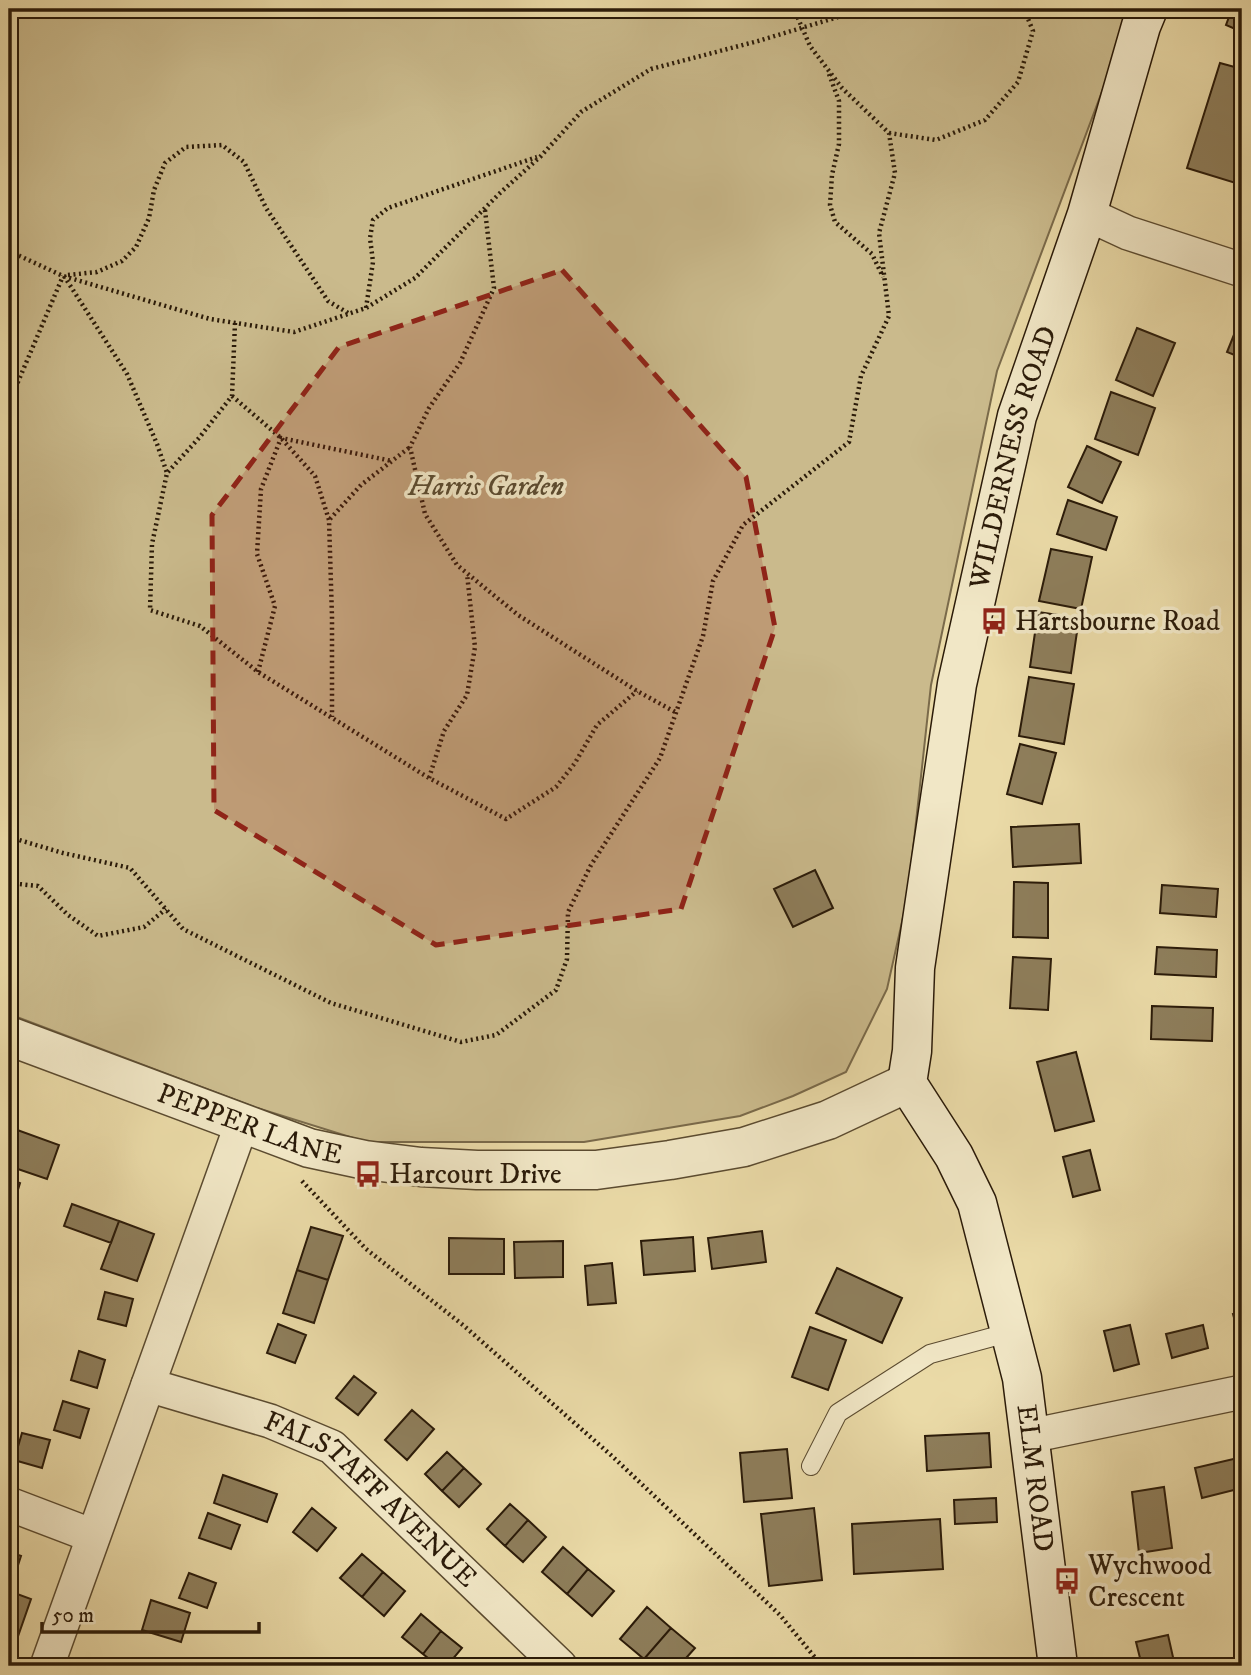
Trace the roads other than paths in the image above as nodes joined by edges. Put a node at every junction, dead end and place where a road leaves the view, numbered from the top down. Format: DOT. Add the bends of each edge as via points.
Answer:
graph roads {
  1 [pos="1147,9"];
  2 [pos="1087,214"];
  3 [pos="1242,270"];
  4 [pos="9,1036"];
  5 [pos="907,1083"];
  6 [pos="242,1123"];
  7 [pos="1011,1332"];
  8 [pos="148,1385"];
  9 [pos="1242,1392"];
  10 [pos="1030,1436"];
  11 [pos="811,1466"];
  12 [pos="9,1504"];
  13 [pos="93,1536"];
  14 [pos="47,1666"];
  15 [pos="559,1666"];
  16 [pos="1058,1666"];
  1 -- 2 [label="main road, WILDERNESS ROAD"];
  2 -- 3 [label="street" via="1128,233"];
  2 -- 5 [label="main road, WILDERNESS ROAD" via="1017,415 957,684 915,968"];
  4 -- 6 [label="main road, PEPPER LANE"];
  5 -- 6 [label="main road, PEPPER LANE" via="828,1120 744,1147 596,1170 477,1170 365,1160 309,1148"];
  5 -- 7 [label="main road, ELM ROAD" via="954,1156 977,1203"];
  6 -- 8 [label="street"];
  7 -- 10 [label="main road, ELM ROAD"];
  7 -- 11 [label="lane" via="930,1354 838,1413"];
  8 -- 13 [label="street"];
  8 -- 15 [label="street, FALSTAFF AVENUE" via="270,1421 332,1447"];
  9 -- 10 [label="street"];
  10 -- 16 [label="main road, ELM ROAD"];
  12 -- 13 [label="street"];
  13 -- 14 [label="street"];
}
